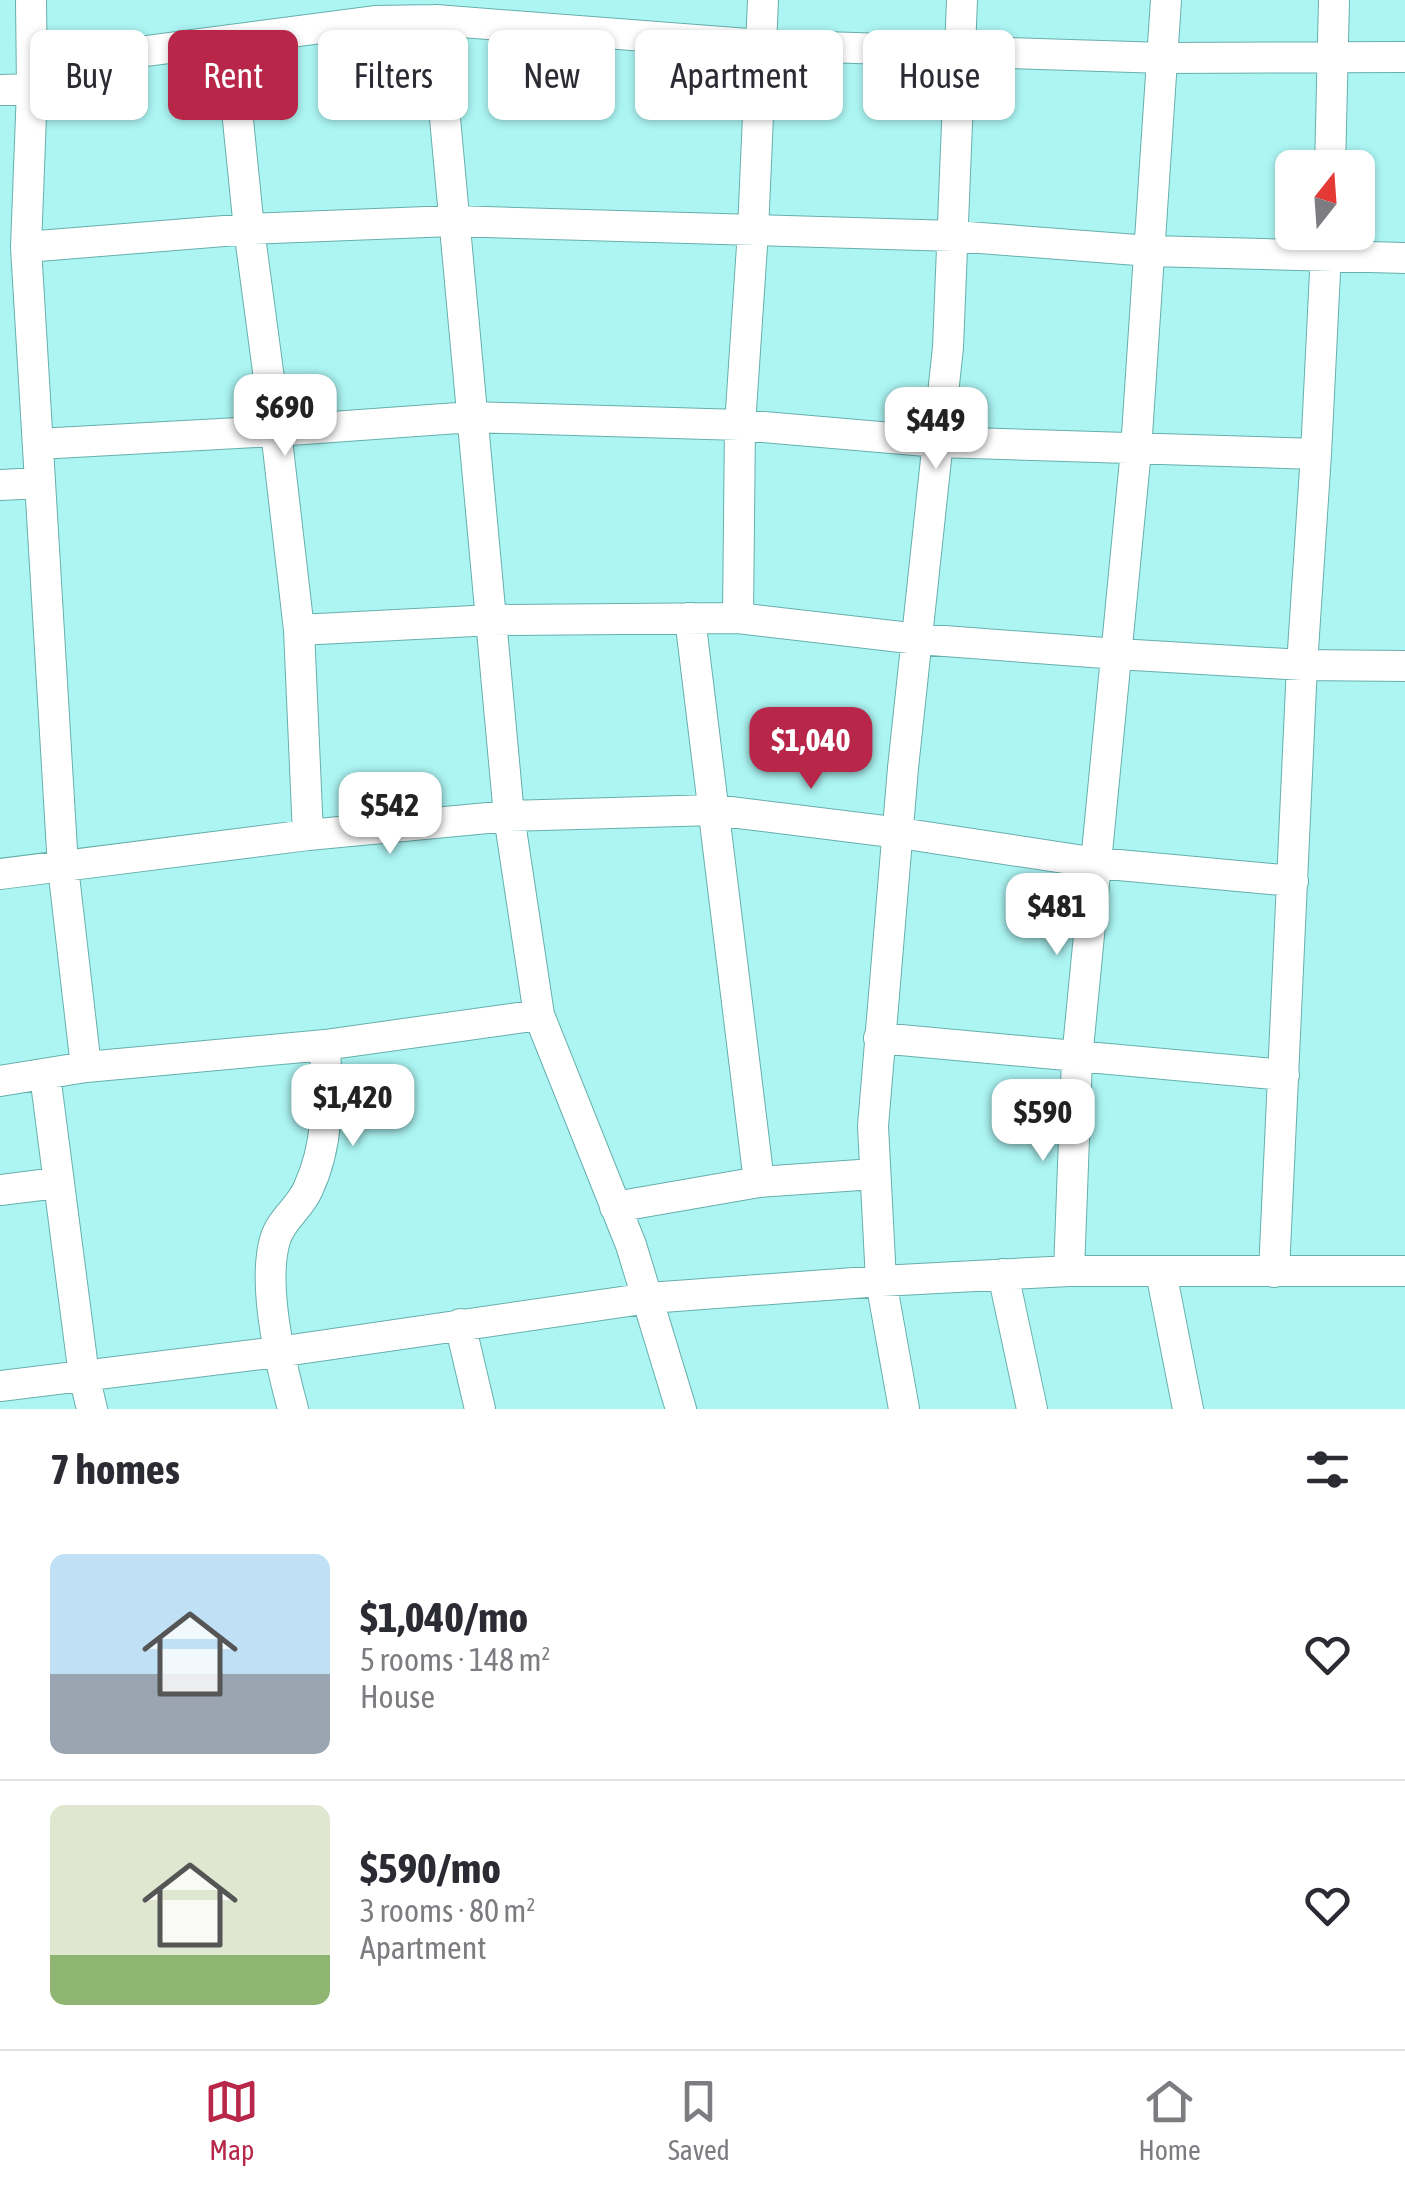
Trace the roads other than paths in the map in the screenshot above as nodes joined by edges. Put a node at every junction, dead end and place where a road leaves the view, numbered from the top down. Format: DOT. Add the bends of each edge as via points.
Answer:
graph roads {
  1 [pos="31,0"];
  2 [pos="763,0"];
  3 [pos="962,0"];
  4 [pos="1166,0"];
  5 [pos="1334,0"];
  6 [pos="436,20"];
  7 [pos="31,30"];
  8 [pos="762,30"];
  9 [pos="962,30"];
  10 [pos="298,31"];
  11 [pos="635,35"];
  12 [pos="1015,53"];
  13 [pos="1335,56"];
  14 [pos="1405,56"];
  15 [pos="1164,58"];
  16 [pos="30,79"];
  17 [pos="0,90"];
  18 [pos="31,120"];
  19 [pos="238,120"];
  20 [pos="758,120"];
  21 [pos="959,120"];
  22 [pos="1331,150"];
  23 [pos="452,221"];
  24 [pos="249,229"];
  25 [pos="753,231"];
  26 [pos="954,236"];
  27 [pos="26,247"];
  28 [pos="1275,247"];
  29 [pos="1327,250"];
  30 [pos="1357,250"];
  31 [pos="1150,251"];
  32 [pos="1405,258"];
  33 [pos="472,417"];
  34 [pos="740,425"];
  35 [pos="276,430"];
  36 [pos="938,442"];
  37 [pos="38,444"];
  38 [pos="1136,450"];
  39 [pos="1316,454"];
  40 [pos="40,483"];
  41 [pos="0,485"];
  42 [pos="690,618"];
  43 [pos="738,618"];
  44 [pos="493,620"];
  45 [pos="299,630"];
  46 [pos="918,639"];
  47 [pos="1118,654"];
  48 [pos="1302,665"];
  49 [pos="1405,666"];
  50 [pos="714,810"];
  51 [pos="509,816"];
  52 [pos="900,833"];
  53 [pos="308,835"];
  54 [pos="1097,863"];
  55 [pos="63,867"];
  56 [pos="0,874"];
  57 [pos="1293,881"];
  58 [pos="539,1015"];
  59 [pos="879,1038"];
  60 [pos="326,1044"];
  61 [pos="1077,1059"];
  62 [pos="86,1066"];
  63 [pos="1284,1075"];
  64 [pos="45,1076"];
  65 [pos="0,1081"];
  66 [pos="874,1174"];
  67 [pos="759,1182"];
  68 [pos="57,1183"];
  69 [pos="0,1190"];
  70 [pos="615,1207"];
  71 [pos="1069,1271"];
  72 [pos="1405,1271"];
  73 [pos="1162,1272"];
  74 [pos="1274,1272"];
  75 [pos="1003,1274"];
  76 [pos="880,1280"];
  77 [pos="649,1298"];
  78 [pos="460,1324"];
  79 [pos="278,1352"];
  80 [pos="84,1376"];
  81 [pos="0,1386"];
  82 [pos="92,1409"];
  83 [pos="292,1409"];
  84 [pos="480,1409"];
  85 [pos="681,1409"];
  86 [pos="904,1409"];
  87 [pos="1032,1409"];
  88 [pos="1188,1409"];
  1 -- 7 [label="street"];
  2 -- 8 [label="street"];
  3 -- 9 [label="street"];
  4 -- 15 [label="street"];
  5 -- 13 [label="street"];
  6 -- 10 [label="street"];
  6 -- 11 [label="street"];
  6 -- 23 [label="street"];
  12 -- 15 [label="street"];
  13 -- 14 [label="street"];
  13 -- 15 [label="street"];
  13 -- 22 [label="street"];
  15 -- 31 [label="street"];
  16 -- 17 [label="street"];
  18 -- 27 [label="street"];
  19 -- 24 [label="street"];
  20 -- 25 [label="street"];
  21 -- 26 [label="street"];
  23 -- 24 [label="street"];
  23 -- 25 [label="street"];
  23 -- 33 [label="street"];
  24 -- 27 [label="street"];
  24 -- 35 [label="street"];
  25 -- 26 [label="street"];
  25 -- 34 [label="street"];
  26 -- 31 [label="street"];
  26 -- 36 [label="street"];
  27 -- 37 [label="street"];
  28 -- 31 [label="street"];
  29 -- 39 [label="street"];
  30 -- 32 [label="street"];
  31 -- 38 [label="street"];
  33 -- 34 [label="street"];
  33 -- 35 [label="street"];
  33 -- 44 [label="street"];
  34 -- 36 [label="street"];
  34 -- 43 [label="street"];
  35 -- 37 [label="street"];
  35 -- 45 [label="street"];
  36 -- 38 [label="street"];
  36 -- 46 [label="street"];
  37 -- 40 [label="street"];
  38 -- 39 [label="street"];
  38 -- 47 [label="street"];
  39 -- 48 [label="street"];
  40 -- 41 [label="street"];
  40 -- 55 [label="street"];
  42 -- 43 [label="street"];
  42 -- 44 [label="street"];
  42 -- 50 [label="street"];
  43 -- 46 [label="street"];
  44 -- 45 [label="street"];
  44 -- 51 [label="street"];
  45 -- 53 [label="street"];
  46 -- 47 [label="street"];
  46 -- 52 [label="street"];
  47 -- 48 [label="street"];
  47 -- 54 [label="street"];
  48 -- 49 [label="street"];
  48 -- 57 [label="street"];
  50 -- 51 [label="street"];
  50 -- 52 [label="street"];
  50 -- 67 [label="street"];
  51 -- 53 [label="street"];
  51 -- 58 [label="street"];
  52 -- 54 [label="street"];
  52 -- 59 [label="street"];
  53 -- 55 [label="street"];
  54 -- 57 [label="street"];
  54 -- 61 [label="street"];
  55 -- 56 [label="street"];
  55 -- 62 [label="street"];
  57 -- 63 [label="street"];
  58 -- 60 [label="street"];
  58 -- 70 [label="street"];
  59 -- 61 [label="street"];
  59 -- 66 [label="street"];
  60 -- 62 [label="street"];
  60 -- 79 [label="street" via="326,1134 319,1164 306,1195 286,1217 272,1257"];
  61 -- 63 [label="street"];
  61 -- 71 [label="street"];
  62 -- 64 [label="street"];
  63 -- 74 [label="street"];
  64 -- 65 [label="street"];
  64 -- 68 [label="street"];
  66 -- 67 [label="street"];
  66 -- 76 [label="street"];
  67 -- 70 [label="street"];
  68 -- 69 [label="street"];
  68 -- 80 [label="street"];
  70 -- 77 [label="street"];
  71 -- 73 [label="street"];
  71 -- 75 [label="street"];
  72 -- 74 [label="street"];
  73 -- 74 [label="street"];
  73 -- 88 [label="street"];
  75 -- 76 [label="street"];
  75 -- 87 [label="street"];
  76 -- 77 [label="street"];
  76 -- 86 [label="street"];
  77 -- 78 [label="street"];
  77 -- 85 [label="street"];
  78 -- 79 [label="street"];
  78 -- 84 [label="street"];
  79 -- 80 [label="street"];
  79 -- 83 [label="street"];
  80 -- 81 [label="street"];
  80 -- 82 [label="street"];
}
